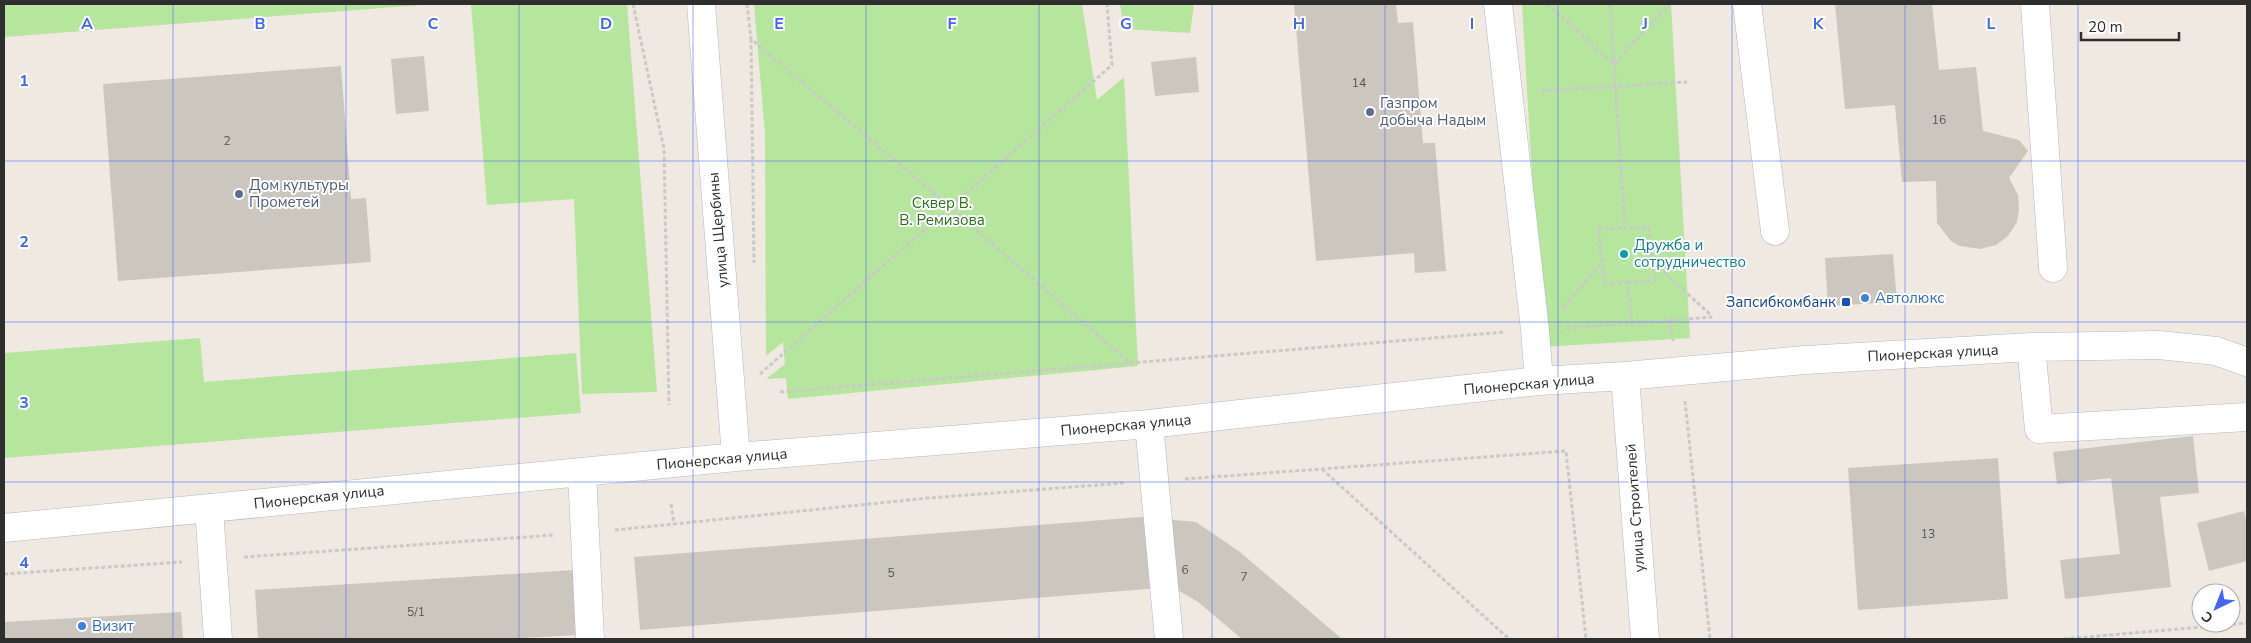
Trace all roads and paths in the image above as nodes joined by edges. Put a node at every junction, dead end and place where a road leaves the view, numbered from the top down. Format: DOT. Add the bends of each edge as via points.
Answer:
graph roads {
  1 [pos="633,4"];
  2 [pos="700,4"];
  3 [pos="747,4"];
  4 [pos="1107,4"];
  5 [pos="1498,4"];
  6 [pos="1547,4"];
  7 [pos="1610,4"];
  8 [pos="1669,4"];
  9 [pos="1747,4"];
  10 [pos="2035,4"];
  11 [pos="751,39"];
  12 [pos="1614,64"];
  13 [pos="1687,82"];
  14 [pos="1616,87"];
  15 [pos="1541,91"];
  16 [pos="950,207"];
  17 [pos="1625,228"];
  18 [pos="1775,231"];
  19 [pos="1602,262"];
  20 [pos="1653,262"];
  21 [pos="754,268"];
  22 [pos="2053,268"];
  23 [pos="1627,282"];
  24 [pos="1669,320"];
  25 [pos="1632,322"];
  26 [pos="1541,330"];
  27 [pos="2031,348"];
  28 [pos="2247,362"];
  29 [pos="1130,363"];
  30 [pos="755,368"];
  31 [pos="1679,372"];
  32 [pos="1625,376"];
  33 [pos="1539,381"];
  34 [pos="780,392"];
  35 [pos="670,405"];
  36 [pos="2247,417"];
  37 [pos="1149,424"];
  38 [pos="736,457"];
  39 [pos="1321,469"];
  40 [pos="582,472"];
  41 [pos="1154,481"];
  42 [pos="671,504"];
  43 [pos="209,508"];
  44 [pos="674,524"];
  45 [pos="4,528"];
  46 [pos="585,532"];
  47 [pos="212,560"];
  48 [pos="4,574"];
  49 [pos="2247,623"];
  50 [pos="218,639"];
  51 [pos="590,639"];
  52 [pos="1168,639"];
  53 [pos="1509,639"];
  54 [pos="1586,639"];
  55 [pos="1645,639"];
  56 [pos="1710,639"];
  57 [pos="2064,639"];
  1 -- 35 [label="path" via="664,149"];
  2 -- 38 [label="street, улица Щербины"];
  3 -- 11 [label="path"];
  4 -- 16 [label="path" via="1112,65"];
  5 -- 26 [label="street"];
  6 -- 12 [label="path"];
  7 -- 12 [label="path"];
  8 -- 12 [label="path"];
  9 -- 18 [label="street"];
  10 -- 22 [label="street"];
  11 -- 16 [label="path"];
  11 -- 21 [label="path"];
  12 -- 14 [label="path"];
  13 -- 14 [label="path"];
  14 -- 15 [label="path"];
  14 -- 17 [label="path"];
  16 -- 29 [label="path"];
  16 -- 30 [label="path" via="756,378"];
  17 -- 19 [label="path" via="1598,229"];
  17 -- 20 [label="path" via="1649,227"];
  19 -- 23 [label="path" via="1605,284"];
  19 -- 26 [label="path"];
  20 -- 23 [label="path" via="1655,281"];
  20 -- 24 [label="path" via="1712,316"];
  23 -- 25 [label="path"];
  24 -- 25 [label="path"];
  24 -- 31 [label="path"];
  25 -- 26 [label="path"];
  26 -- 29 [label="path"];
  26 -- 33 [label="street"];
  27 -- 28 [label="street, Пионерская улица" via="2159,345 2216,351"];
  27 -- 31 [label="street, Пионерская улица" via="1805,360"];
  27 -- 36 [label="street" via="2039,429"];
  29 -- 34 [label="path"];
  31 -- 32 [label="street, Пионерская улица"];
  31 -- 56 [label="path" via="1686,409"];
  32 -- 33 [label="street, Пионерская улица"];
  32 -- 55 [label="street, улица Строителей"];
  33 -- 37 [label="street, Пионерская улица"];
  37 -- 38 [label="street, Пионерская улица"];
  37 -- 41 [label="street"];
  38 -- 40 [label="street, Пионерская улица"];
  39 -- 41 [label="path"];
  39 -- 53 [label="path"];
  39 -- 54 [label="path" via="1566,451"];
  40 -- 43 [label="street, Пионерская улица"];
  40 -- 46 [label="street"];
  41 -- 44 [label="path" via="928,498"];
  41 -- 52 [label="street"];
  42 -- 44 [label="path"];
  43 -- 45 [label="street, Пионерская улица"];
  43 -- 47 [label="street"];
  44 -- 46 [label="path"];
  46 -- 47 [label="path"];
  46 -- 51 [label="street"];
  47 -- 48 [label="path"];
  47 -- 50 [label="street"];
  49 -- 57 [label="path"];
}
